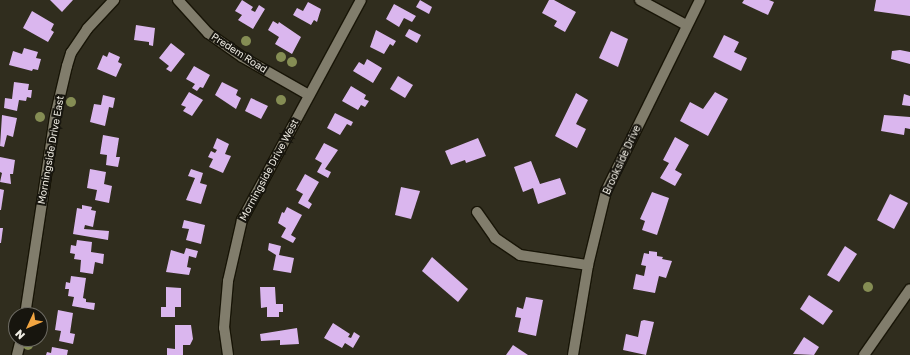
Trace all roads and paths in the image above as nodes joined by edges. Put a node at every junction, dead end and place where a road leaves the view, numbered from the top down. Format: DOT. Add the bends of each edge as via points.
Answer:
graph roads {
  1 [pos="114,0"];
  2 [pos="178,0"];
  3 [pos="361,0"];
  4 [pos="640,0"];
  5 [pos="700,0"];
  6 [pos="686,25"];
  7 [pos="309,95"];
  8 [pos="477,212"];
  9 [pos="588,265"];
  10 [pos="910,289"];
  11 [pos="26,307"];
  12 [pos="228,355"];
  13 [pos="574,355"];
  14 [pos="864,355"];
  1 -- 11 [label="street, Morningside Drive East" via="87,29 71,53 67,66 55,117"];
  2 -- 7 [label="street, Predem Road" via="208,33"];
  3 -- 7 [label="street, Morningside Drive West"];
  4 -- 6 [label="street"];
  5 -- 6 [label="street, Brookside Drive"];
  6 -- 9 [label="street, Brookside Drive" via="606,191"];
  7 -- 12 [label="street, Morningside Drive West" via="242,220 228,281 224,328"];
  8 -- 9 [label="street" via="496,238 520,255"];
  9 -- 13 [label="street, Brookside Drive"];
  10 -- 14 [label="street"];
}
